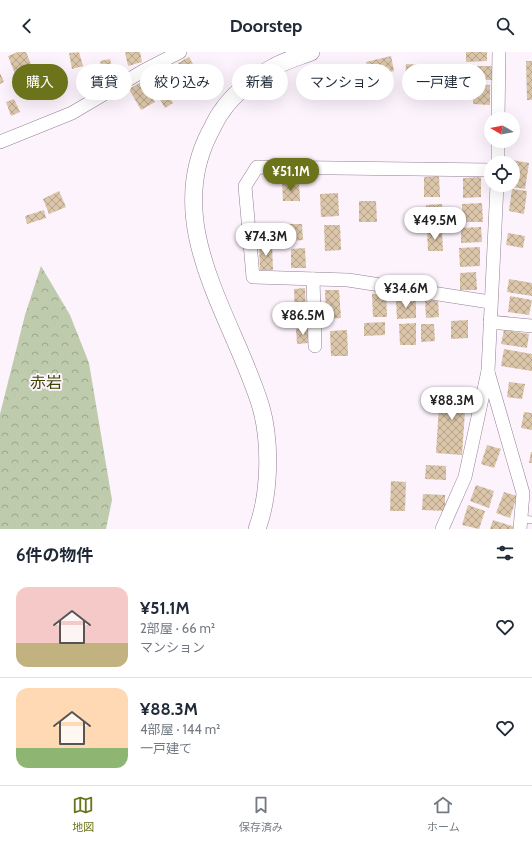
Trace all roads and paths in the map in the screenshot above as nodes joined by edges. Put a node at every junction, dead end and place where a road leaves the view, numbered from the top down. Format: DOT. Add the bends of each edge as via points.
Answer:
graph roads {
  1 [pos="180,52"];
  2 [pos="311,52"];
  3 [pos="499,52"];
  4 [pos="498,112"];
  5 [pos="0,142"];
  6 [pos="484,170"];
  7 [pos="497,192"];
  8 [pos="313,279"];
  9 [pos="490,302"];
  10 [pos="490,322"];
  11 [pos="532,326"];
  12 [pos="315,346"];
  13 [pos="488,370"];
  14 [pos="525,523"];
  15 [pos="257,529"];
  16 [pos="442,529"];
  1 -- 5 [label="street" via="72,113"];
  2 -- 15 [label="street" via="272,67 246,86 222,110 204,144 193,181 192,210 206,269 245,362 261,408 267,443 267,482"];
  3 -- 4 [label="street"];
  6 -- 8 [label="street" via="257,166 245,186 253,277"];
  7 -- 9 [label="street"];
  8 -- 9 [label="street" via="348,280"];
  8 -- 12 [label="street"];
  9 -- 10 [label="street"];
  10 -- 11 [label="street"];
  10 -- 13 [label="street"];
  13 -- 14 [label="street" via="523,493"];
  13 -- 16 [label="street" via="465,477"];
}
